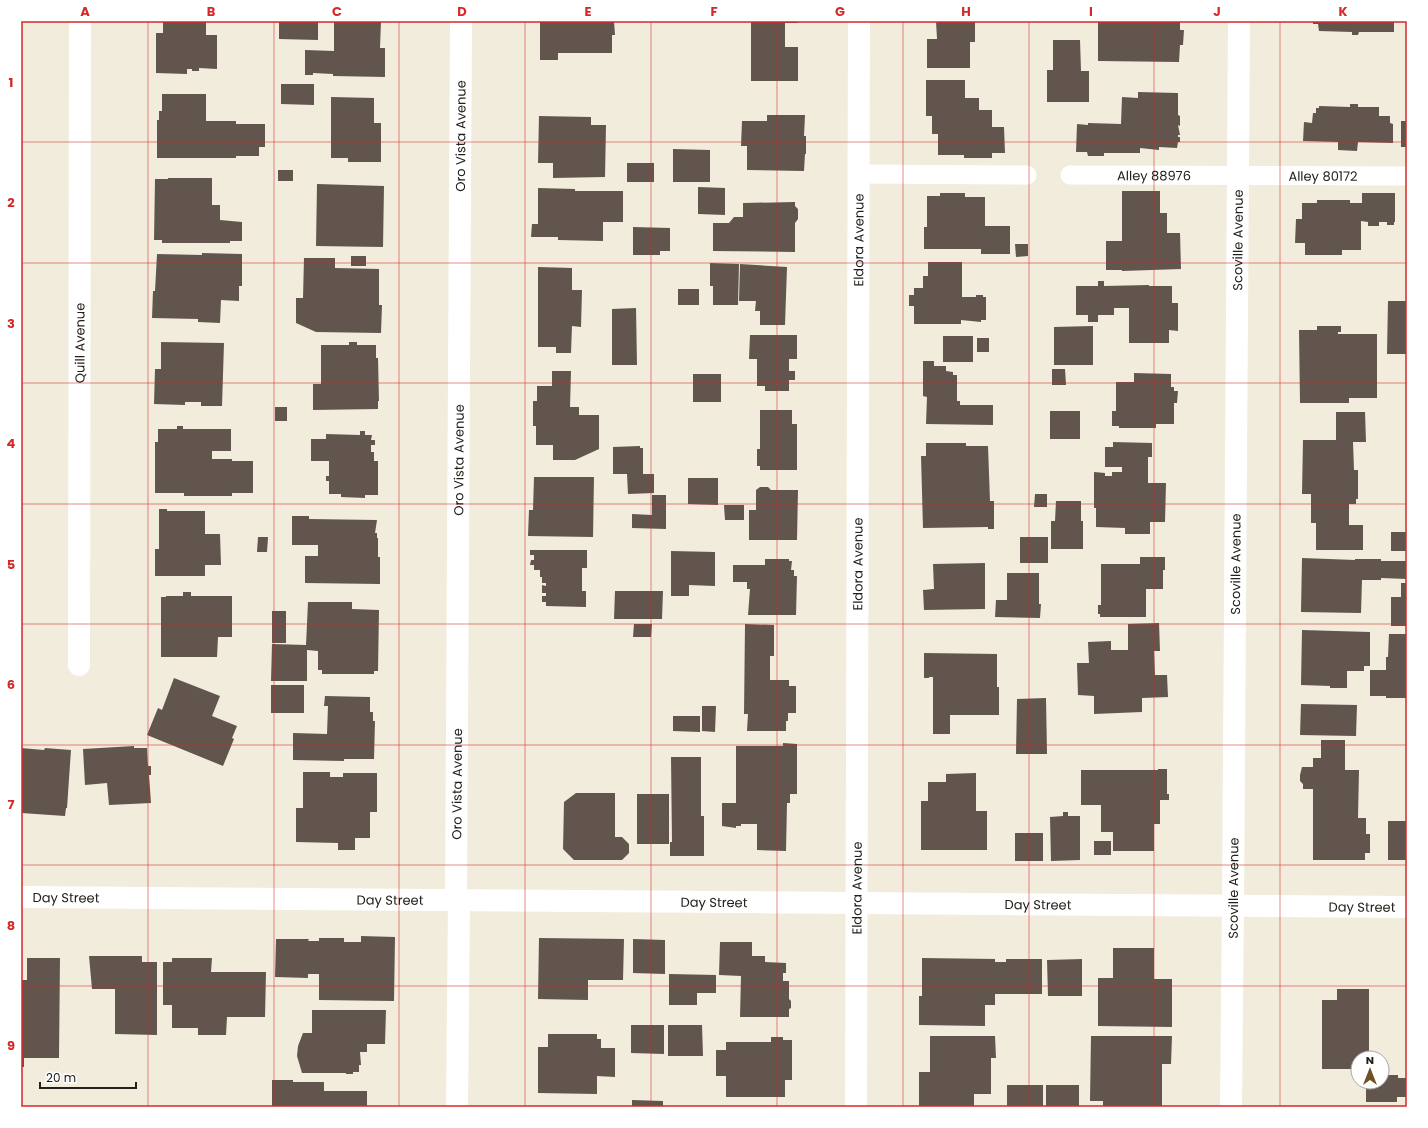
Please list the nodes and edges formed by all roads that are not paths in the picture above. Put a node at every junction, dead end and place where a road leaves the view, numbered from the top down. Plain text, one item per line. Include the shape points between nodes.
1 (80, 21) edge
2 (461, 21) edge
3 (859, 21) edge
4 (1239, 21) edge
5 (859, 174) junction
6 (1027, 175) dead end
7 (1070, 175) dead end
8 (1238, 176) junction
9 (1407, 176) edge
10 (79, 665) dead end
11 (21, 897) edge
12 (458, 900) junction
13 (856, 902) junction
14 (1233, 905) junction
15 (1407, 907) edge
16 (457, 1107) edge
17 (856, 1107) edge
18 (1231, 1107) edge

1 - 10 street, Quill Avenue
2 - 12 street, Oro Vista Avenue
3 - 5 street, Eldora Avenue
4 - 8 street, Scoville Avenue
5 - 6 lane
5 - 13 street, Eldora Avenue
7 - 8 lane, Alley 88976
8 - 9 lane, Alley 80172
8 - 14 street, Scoville Avenue
11 - 12 street, Day Street
12 - 13 street, Day Street
12 - 16 street, Oro Vista Avenue
13 - 14 street, Day Street
13 - 17 street, Eldora Avenue
14 - 15 street, Day Street
14 - 18 street, Scoville Avenue

